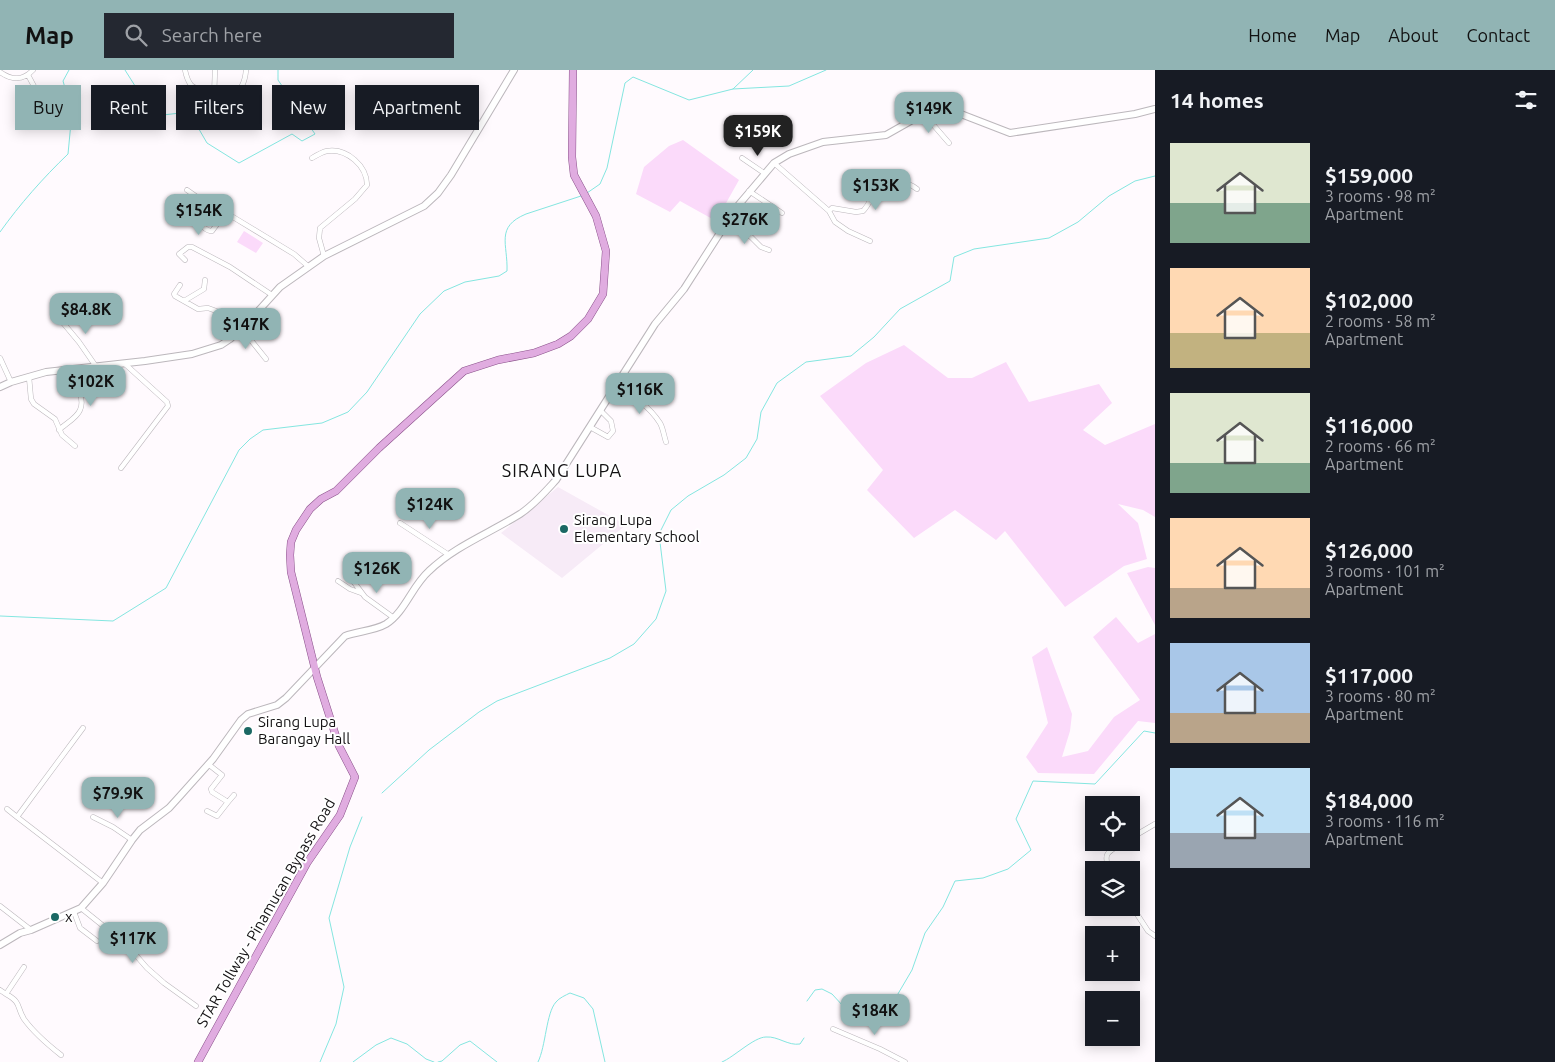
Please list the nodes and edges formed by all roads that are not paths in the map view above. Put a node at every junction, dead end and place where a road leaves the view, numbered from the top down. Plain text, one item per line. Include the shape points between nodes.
1 (33, 70) edge
2 (185, 70) edge
3 (215, 70) edge
4 (246, 70) edge
5 (514, 70) edge
6 (573, 70) edge
7 (0, 72) edge
8 (28, 75) junction
9 (33, 85) edge
10 (191, 85) edge
11 (214, 85) edge
12 (243, 85) edge
13 (1155, 109) edge
14 (923, 113) junction
15 (949, 143) dead end
16 (312, 158) dead end
17 (742, 158) dead end
18 (774, 163) junction
19 (764, 173) junction
20 (917, 189) dead end
21 (187, 190) dead end
22 (749, 191) junction
23 (206, 204) junction
24 (829, 211) junction
25 (782, 213) dead end
26 (223, 216) junction
27 (726, 224) junction
28 (870, 241) dead end
29 (769, 250) dead end
30 (324, 256) junction
31 (185, 260) dead end
32 (309, 267) junction
33 (205, 280) dead end
34 (180, 285) dead end
35 (272, 295) junction
36 (184, 301) junction
37 (59, 318) dead end
38 (242, 329) junction
39 (0, 358) edge
40 (266, 359) dead end
41 (124, 363) junction
42 (96, 366) junction
43 (71, 375) dead end
44 (29, 377) junction
45 (11, 382) junction
46 (0, 387) edge
47 (615, 388) junction
48 (600, 410) junction
49 (590, 427) junction
50 (59, 430) junction
51 (666, 442) dead end
52 (75, 446) dead end
53 (121, 468) dead end
54 (400, 523) dead end
55 (449, 555) junction
56 (338, 581) dead end
57 (353, 581) dead end
58 (361, 593) junction
59 (394, 618) junction
60 (314, 668) junction
61 (83, 728) dead end
62 (208, 764) junction
63 (234, 795) dead end
64 (228, 802) junction
65 (8, 809) dead end
66 (207, 811) dead end
67 (17, 817) junction
68 (93, 817) dead end
69 (1155, 824) edge
70 (1140, 833) edge
71 (132, 840) junction
72 (103, 883) junction
73 (0, 906) edge
74 (81, 908) junction
75 (74, 912) junction
76 (1138, 916) edge
77 (31, 930) junction
78 (1155, 936) edge
79 (97, 941) dead end
80 (1, 943) edge
81 (24, 966) dead end
82 (0, 990) edge
83 (6, 994) junction
84 (196, 1006) dead end
85 (833, 1029) dead end
86 (61, 1056) dead end
87 (198, 1062) edge
88 (905, 1062) edge

1 - 8 street
2 - 10 street
3 - 11 street
4 - 12 street
5 - 30 street via 451,175 424,206
6 - 60 main road via 574,175 596,216 606,251 603,294 588,319 558,344 464,372 302,519 292,542 291,572
7 - 8 street via 18,79
8 - 9 street
13 - 14 street via 1010,133 935,104
14 - 15 street
14 - 18 street via 886,135 823,142
16 - 30 street via 325,151 347,155 359,164 367,178 367,186 355,199 320,228
17 - 19 street
18 - 19 street
18 - 24 street
19 - 22 street
20 - 24 street via 910,183 897,182 880,189 863,211 832,208
21 - 23 street
22 - 25 street
22 - 27 street
23 - 26 street
23 - 26 street via 198,218 205,228 211,232
24 - 28 street via 835,222
26 - 32 street via 233,217 294,254
27 - 29 street
27 - 47 street via 684,288 655,324
30 - 32 street
31 - 35 street via 179,254 192,246
32 - 35 street
33 - 36 street via 204,289
34 - 36 street via 174,295
35 - 38 street
36 - 38 street via 198,308 216,311
37 - 42 street
38 - 40 street
38 - 41 street via 221,345 192,354
39 - 45 street
41 - 42 street
41 - 53 street via 168,406
42 - 44 street
43 - 50 street via 81,408
44 - 45 street
44 - 50 street via 31,399 55,419
45 - 46 street
47 - 48 street
47 - 51 street via 641,401 660,423
48 - 49 street
48 - 49 street via 611,421 613,431 604,436
49 - 55 street via 556,480 538,500
50 - 52 street
54 - 55 street
55 - 59 street via 423,576
56 - 58 street
57 - 58 street
58 - 59 street
59 - 60 street via 382,626 345,636
60 - 62 street via 277,705 257,710 241,720
60 - 87 main road, STAR Tollway - Pinamucan Bypass Road via 339,746 356,777 340,816 307,863
61 - 67 street
62 - 64 street via 222,775 211,790
62 - 71 street via 169,808
63 - 64 street
64 - 66 street via 217,816
65 - 67 street
67 - 72 street
68 - 71 street
69 - 70 street
71 - 72 street
72 - 74 street
73 - 77 street
74 - 75 street
74 - 84 street via 127,945 164,983
75 - 77 street
75 - 79 street via 78,925
76 - 78 street
77 - 80 street
81 - 83 street
82 - 83 street
83 - 86 street via 17,1001 25,1020 42,1040
85 - 88 street

